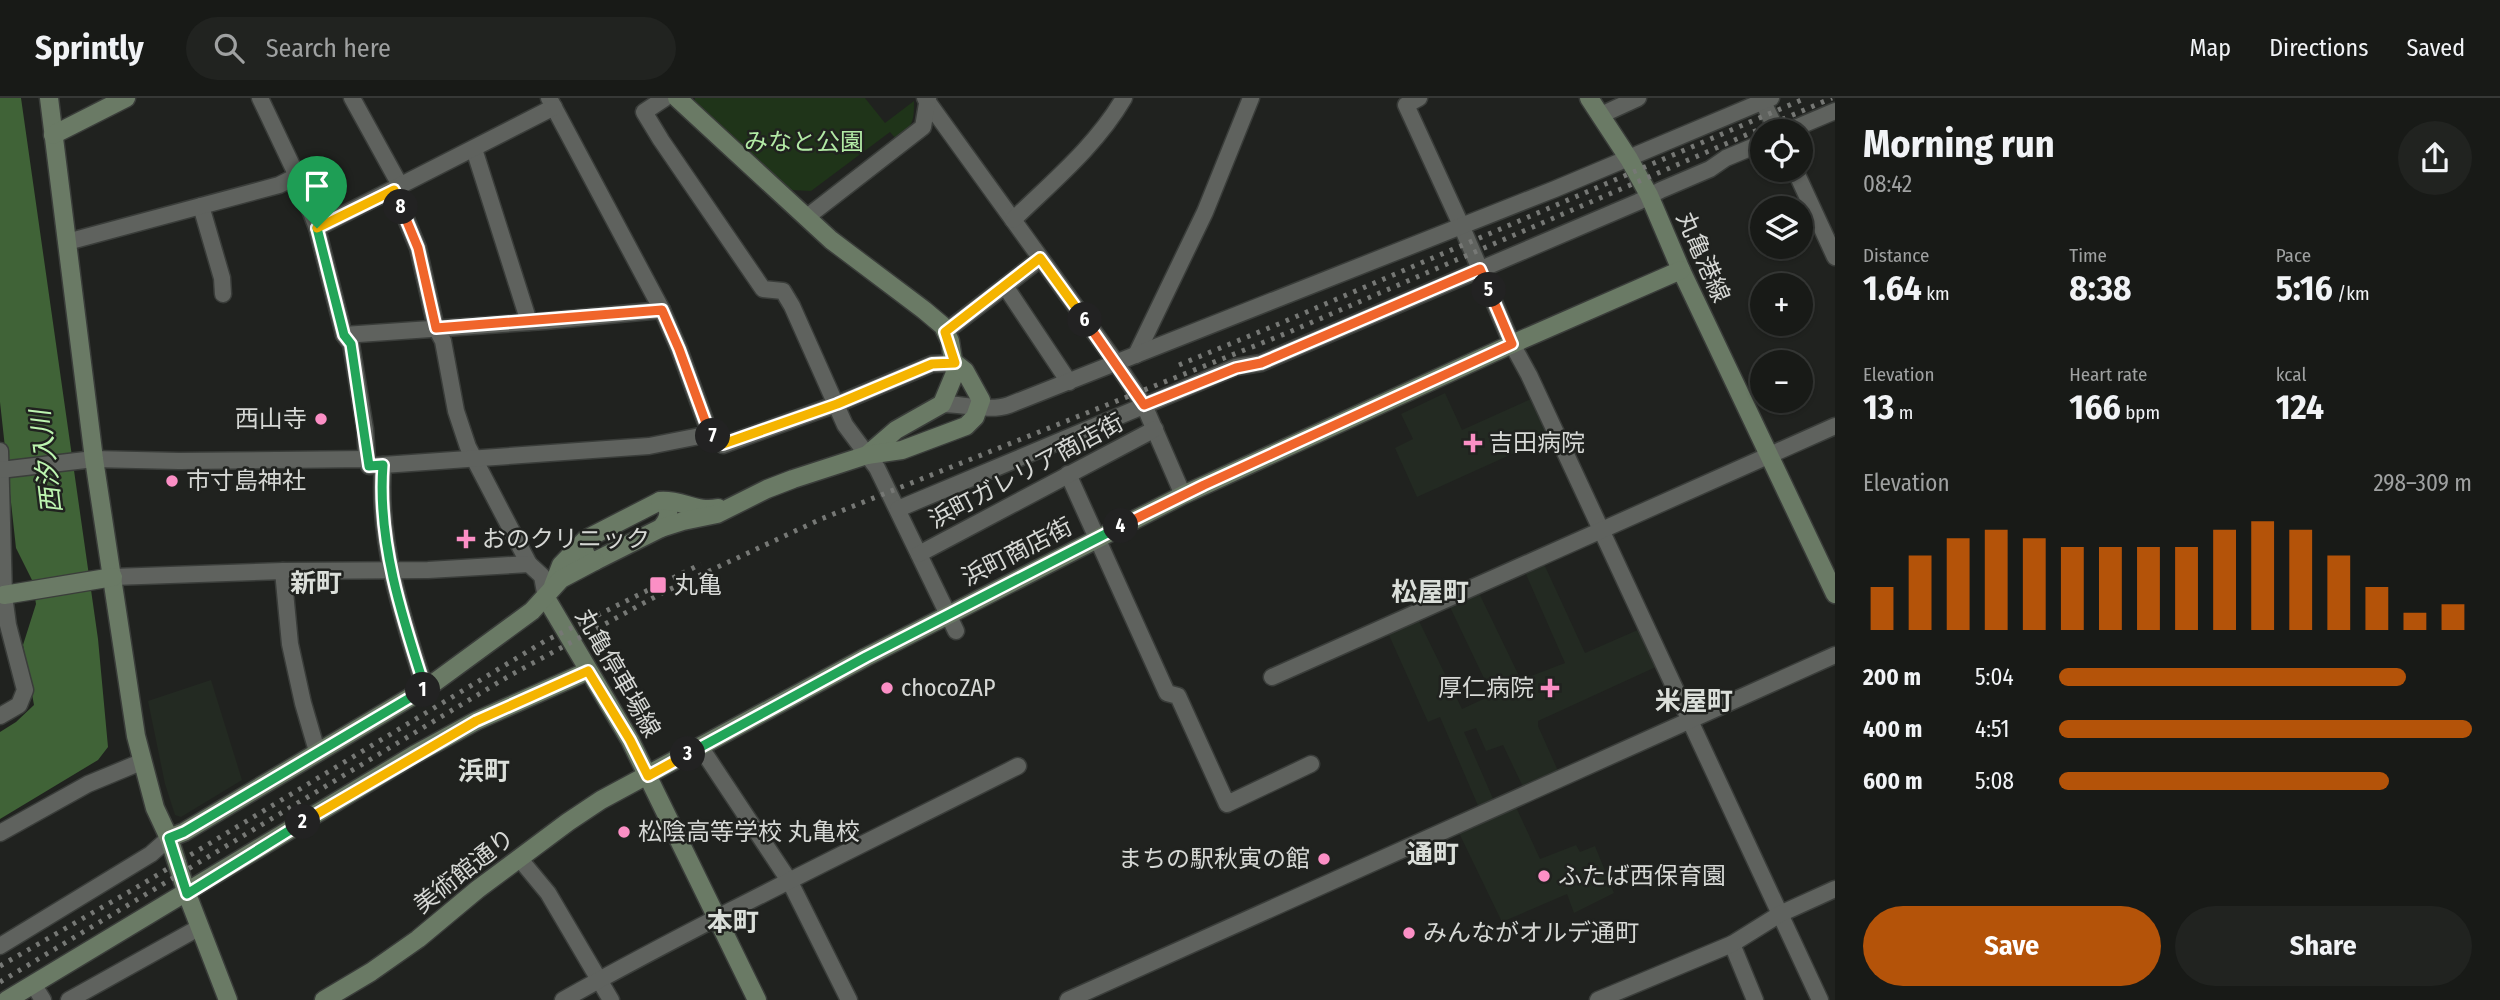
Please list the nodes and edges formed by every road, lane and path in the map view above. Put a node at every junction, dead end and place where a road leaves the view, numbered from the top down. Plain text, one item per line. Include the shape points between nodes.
1 (48, 98) edge
2 (126, 98) edge
3 (260, 98) edge
4 (352, 98) edge
5 (665, 98) edge
6 (677, 98) edge
7 (1124, 98) edge
8 (1251, 98) edge
9 (1589, 98) edge
10 (1638, 98) edge
11 (926, 99) edge
12 (1765, 99) edge
13 (1409, 100) edge
14 (551, 103) edge
15 (1835, 111) edge
16 (1601, 115) junction
17 (1772, 119) edge
18 (1813, 120) edge
19 (53, 135) junction
20 (1750, 148) edge
21 (474, 149) junction
22 (1629, 159) junction
23 (297, 176) junction
24 (1801, 182) edge
25 (398, 188) junction
26 (1649, 195) junction
27 (201, 206) junction
28 (807, 217) junction
29 (1013, 220) junction
30 (1461, 225) junction
31 (317, 228) junction
32 (67, 242) junction
33 (1835, 257) edge
34 (1040, 258) junction
35 (1480, 269) junction
36 (1681, 271) junction
37 (1005, 286) junction
38 (223, 294) dead end
39 (662, 310) junction
40 (529, 322) junction
41 (436, 328) junction
42 (945, 332) junction
43 (344, 335) junction
44 (1512, 344) junction
45 (1136, 355) junction
46 (955, 363) junction
47 (1116, 364) junction
48 (1069, 382) junction
49 (837, 404) junction
50 (942, 404) junction
51 (1144, 405) junction
52 (980, 406) junction
53 (1835, 426) edge
54 (1155, 429) junction
55 (710, 434) junction
56 (0, 451) edge
57 (867, 455) junction
58 (1769, 455) junction
59 (473, 458) junction
60 (87, 459) junction
61 (375, 462) junction
62 (0, 470) edge
63 (1069, 474) junction
64 (1183, 495) junction
65 (660, 501) junction
66 (731, 505) junction
67 (898, 509) junction
68 (661, 528) junction
69 (1601, 530) junction
70 (1097, 538) junction
71 (586, 539) junction
72 (919, 554) junction
73 (595, 561) junction
74 (530, 564) junction
75 (391, 569) junction
76 (282, 571) junction
77 (113, 577) junction
78 (1835, 594) edge
79 (4, 595) junction
80 (546, 598) junction
81 (952, 623) junction
82 (4, 626) edge
83 (1835, 655) edge
84 (588, 671) junction
85 (1272, 677) dead end
86 (425, 688) junction
87 (0, 716) edge
88 (1690, 720) junction
89 (701, 747) junction
90 (317, 751) junction
91 (141, 762) junction
92 (1311, 764) dead end
93 (1018, 766) dead end
94 (642, 779) junction
95 (0, 833) edge
96 (169, 838) junction
97 (519, 858) junction
98 (790, 882) junction
99 (1835, 889) edge
100 (187, 894) junction
101 (1780, 914) junction
102 (717, 919) junction
103 (200, 927) junction
104 (1732, 944) junction
105 (0, 946) edge
106 (600, 979) junction
107 (33, 984) junction
108 (6, 1000) edge
109 (43, 1000) edge
110 (69, 1000) edge
111 (228, 1000) edge
112 (324, 1000) edge
113 (563, 1000) edge
114 (611, 1000) edge
115 (757, 1000) edge
116 (849, 1000) edge
117 (1068, 1000) edge
118 (1598, 1000) edge
119 (1755, 1000) edge
120 (1820, 1000) edge

1 - 19 street
2 - 19 street
3 - 23 street
4 - 25 street
5 - 49 street via 644,112 763,289 783,291
6 - 28 street
7 - 29 street via 1059,179
8 - 45 street via 1205,212
9 - 16 street, 丸亀港線
10 - 16 street
11 - 28 street via 923,127
11 - 29 street
12 - 17 street
12 - 22 street
13 - 30 street
14 - 21 street
14 - 39 street
15 - 18 street
16 - 22 street, 丸亀港線
19 - 32 street
20 - 26 street
21 - 25 street
21 - 40 street
22 - 26 street, 丸亀港線
22 - 30 street
23 - 27 street
23 - 31 street
24 - 33 street
25 - 31 street
25 - 41 street via 418,248
26 - 35 street
26 - 36 street, 丸亀港線
27 - 32 street
27 - 38 street
28 - 42 street
29 - 34 street
30 - 35 street
30 - 45 street
31 - 43 street
32 - 60 street
34 - 37 street
34 - 47 street
35 - 44 street
35 - 51 street via 1261,363 1236,368
36 - 44 street, 浜町商店街
36 - 58 street, 丸亀港線
37 - 42 street
37 - 48 street
39 - 40 street
39 - 55 street
40 - 41 street
41 - 43 street
41 - 59 street
42 - 46 street
43 - 61 street via 351,344
44 - 64 street, 浜町商店街
44 - 69 street
45 - 47 street
46 - 49 street via 932,364
46 - 50 street
46 - 52 street via 965,372
47 - 48 street
47 - 51 street
48 - 52 street via 999,409
49 - 55 street via 723,444
49 - 57 street via 845,425
50 - 52 street
50 - 57 street via 896,430
51 - 54 street
51 - 67 street
52 - 57 street via 966,426 902,450
53 - 58 street
54 - 63 street, 浜町ガレリア商店街
54 - 64 street
55 - 59 street via 649,446
56 - 62 street
57 - 66 street
57 - 67 street
58 - 69 street
58 - 78 street, 丸亀港線
59 - 61 street
59 - 74 street
60 - 61 street
60 - 62 street
60 - 77 street
61 - 75 street
62 - 79 street
63 - 70 street
63 - 72 street, 浜町ガレリア商店街
64 - 70 street, 浜町商店街
65 - 66 street via 712,510
65 - 68 street via 669,512
65 - 71 street
66 - 68 street via 704,518
67 - 72 street
68 - 73 street
69 - 85 street
69 - 88 street
70 - 81 street, 浜町商店街
70 - 92 street via 1167,693 1178,696 1227,804
71 - 73 street via 584,553
71 - 80 street via 561,565
72 - 81 street
73 - 80 street via 561,579
74 - 75 street
74 - 80 street via 542,576
75 - 76 street
75 - 86 street
76 - 77 street
76 - 90 street via 290,644
77 - 79 street
77 - 91 street
79 - 82 street
80 - 84 street, 丸亀停車場線
80 - 86 street
81 - 89 street, 浜町商店街
82 - 87 street via 25,690 19,705
83 - 88 street
84 - 94 street, 丸亀停車場線 via 630,740
84 - 100 street via 476,721 414,755
86 - 90 street
88 - 101 street
88 - 117 street
89 - 94 street, 美術館通り
89 - 98 street
90 - 96 street
91 - 95 street via 88,784
91 - 96 street
93 - 98 street
94 - 97 street, 美術館通り via 601,800
94 - 102 street, 丸亀停車場線
96 - 100 street
96 - 105 street via 151,854
97 - 106 street via 548,893
97 - 112 street, 美術館通り via 418,939
98 - 102 street
98 - 116 street
99 - 101 street
100 - 103 street
100 - 107 street
101 - 104 street
101 - 120 street
102 - 106 street
102 - 115 street, 丸亀停車場線
103 - 110 street
103 - 111 street
104 - 118 street
104 - 119 street
106 - 113 street
106 - 114 street
107 - 108 street
107 - 109 street

